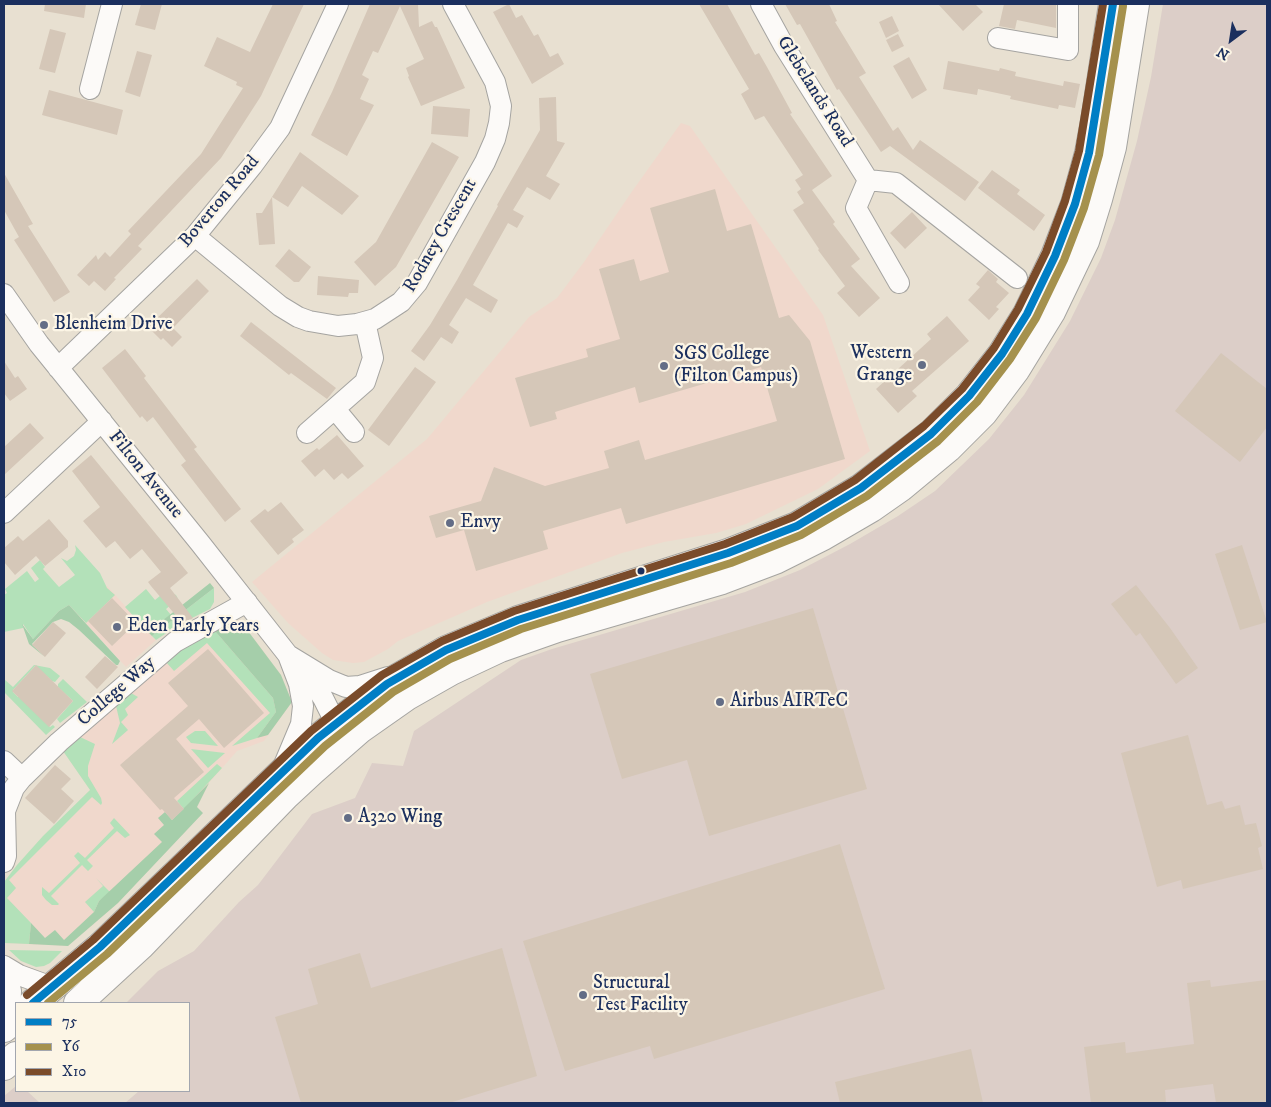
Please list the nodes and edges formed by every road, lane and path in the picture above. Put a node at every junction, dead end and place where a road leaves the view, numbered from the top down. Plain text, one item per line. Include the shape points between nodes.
1 (112, 4) edge
2 (338, 4) edge
3 (453, 4) edge
4 (762, 4) edge
5 (1068, 4) edge
6 (1114, 4) edge
7 (1135, 4) edge
8 (998, 38) dead end
9 (90, 89) dead end
10 (868, 180) junction
11 (195, 236) junction
12 (1017, 278) dead end
13 (900, 283) dead end
14 (4, 294) edge
15 (365, 322) junction
16 (58, 368) junction
17 (335, 408) junction
18 (102, 421) junction
19 (354, 432) dead end
20 (307, 433) dead end
21 (4, 513) edge
22 (247, 602) junction
23 (293, 658) junction
24 (406, 672) junction
25 (341, 732) junction
26 (4, 761) edge
27 (279, 775) junction
28 (22, 778) junction
29 (4, 862) edge
30 (4, 966) edge
31 (42, 995) edge
32 (79, 1002) edge
33 (10, 1023) edge
34 (15, 1057) edge
35 (4, 1066) edge

1 - 9 street
2 - 11 street, Boverton Road via 280,128
3 - 15 street, Rodney Crescent via 498,91 501,106 497,131 484,162 412,290 393,308
4 - 10 street, Glebelands Road via 784,46
5 - 8 street via 1068,50
6 - 24 main road via 1096,121 1065,233 1016,333 969,396 937,428 878,476 796,526 728,553 518,620 466,641
7 - 25 main road via 1112,147 1085,241 1050,312 1016,369 983,413 948,448 871,508 801,548 722,580 500,648 451,671
10 - 12 street via 896,183
10 - 13 street via 856,208
11 - 15 street, Rodney Crescent via 298,317 338,326
11 - 16 street, Boverton Road
14 - 16 street, Filton Avenue
15 - 17 street via 372,358 366,382
16 - 18 street, Filton Avenue
17 - 19 street
17 - 20 street
18 - 21 street
18 - 22 street, Filton Avenue
22 - 23 street, Filton Avenue
22 - 28 street, College Way via 175,642
23 - 24 street, Filton Avenue via 346,687
23 - 25 street, Filton Avenue via 323,698
23 - 27 street, Filton Avenue via 304,706 301,724
24 - 25 main road via 386,684
25 - 27 main road
25 - 32 main road via 285,796 140,946
26 - 28 street
27 - 31 main road via 100,947
28 - 29 street, College Way via 14,788 5,811
30 - 31 street
30 - 33 street via 11,991
34 - 35 main road

